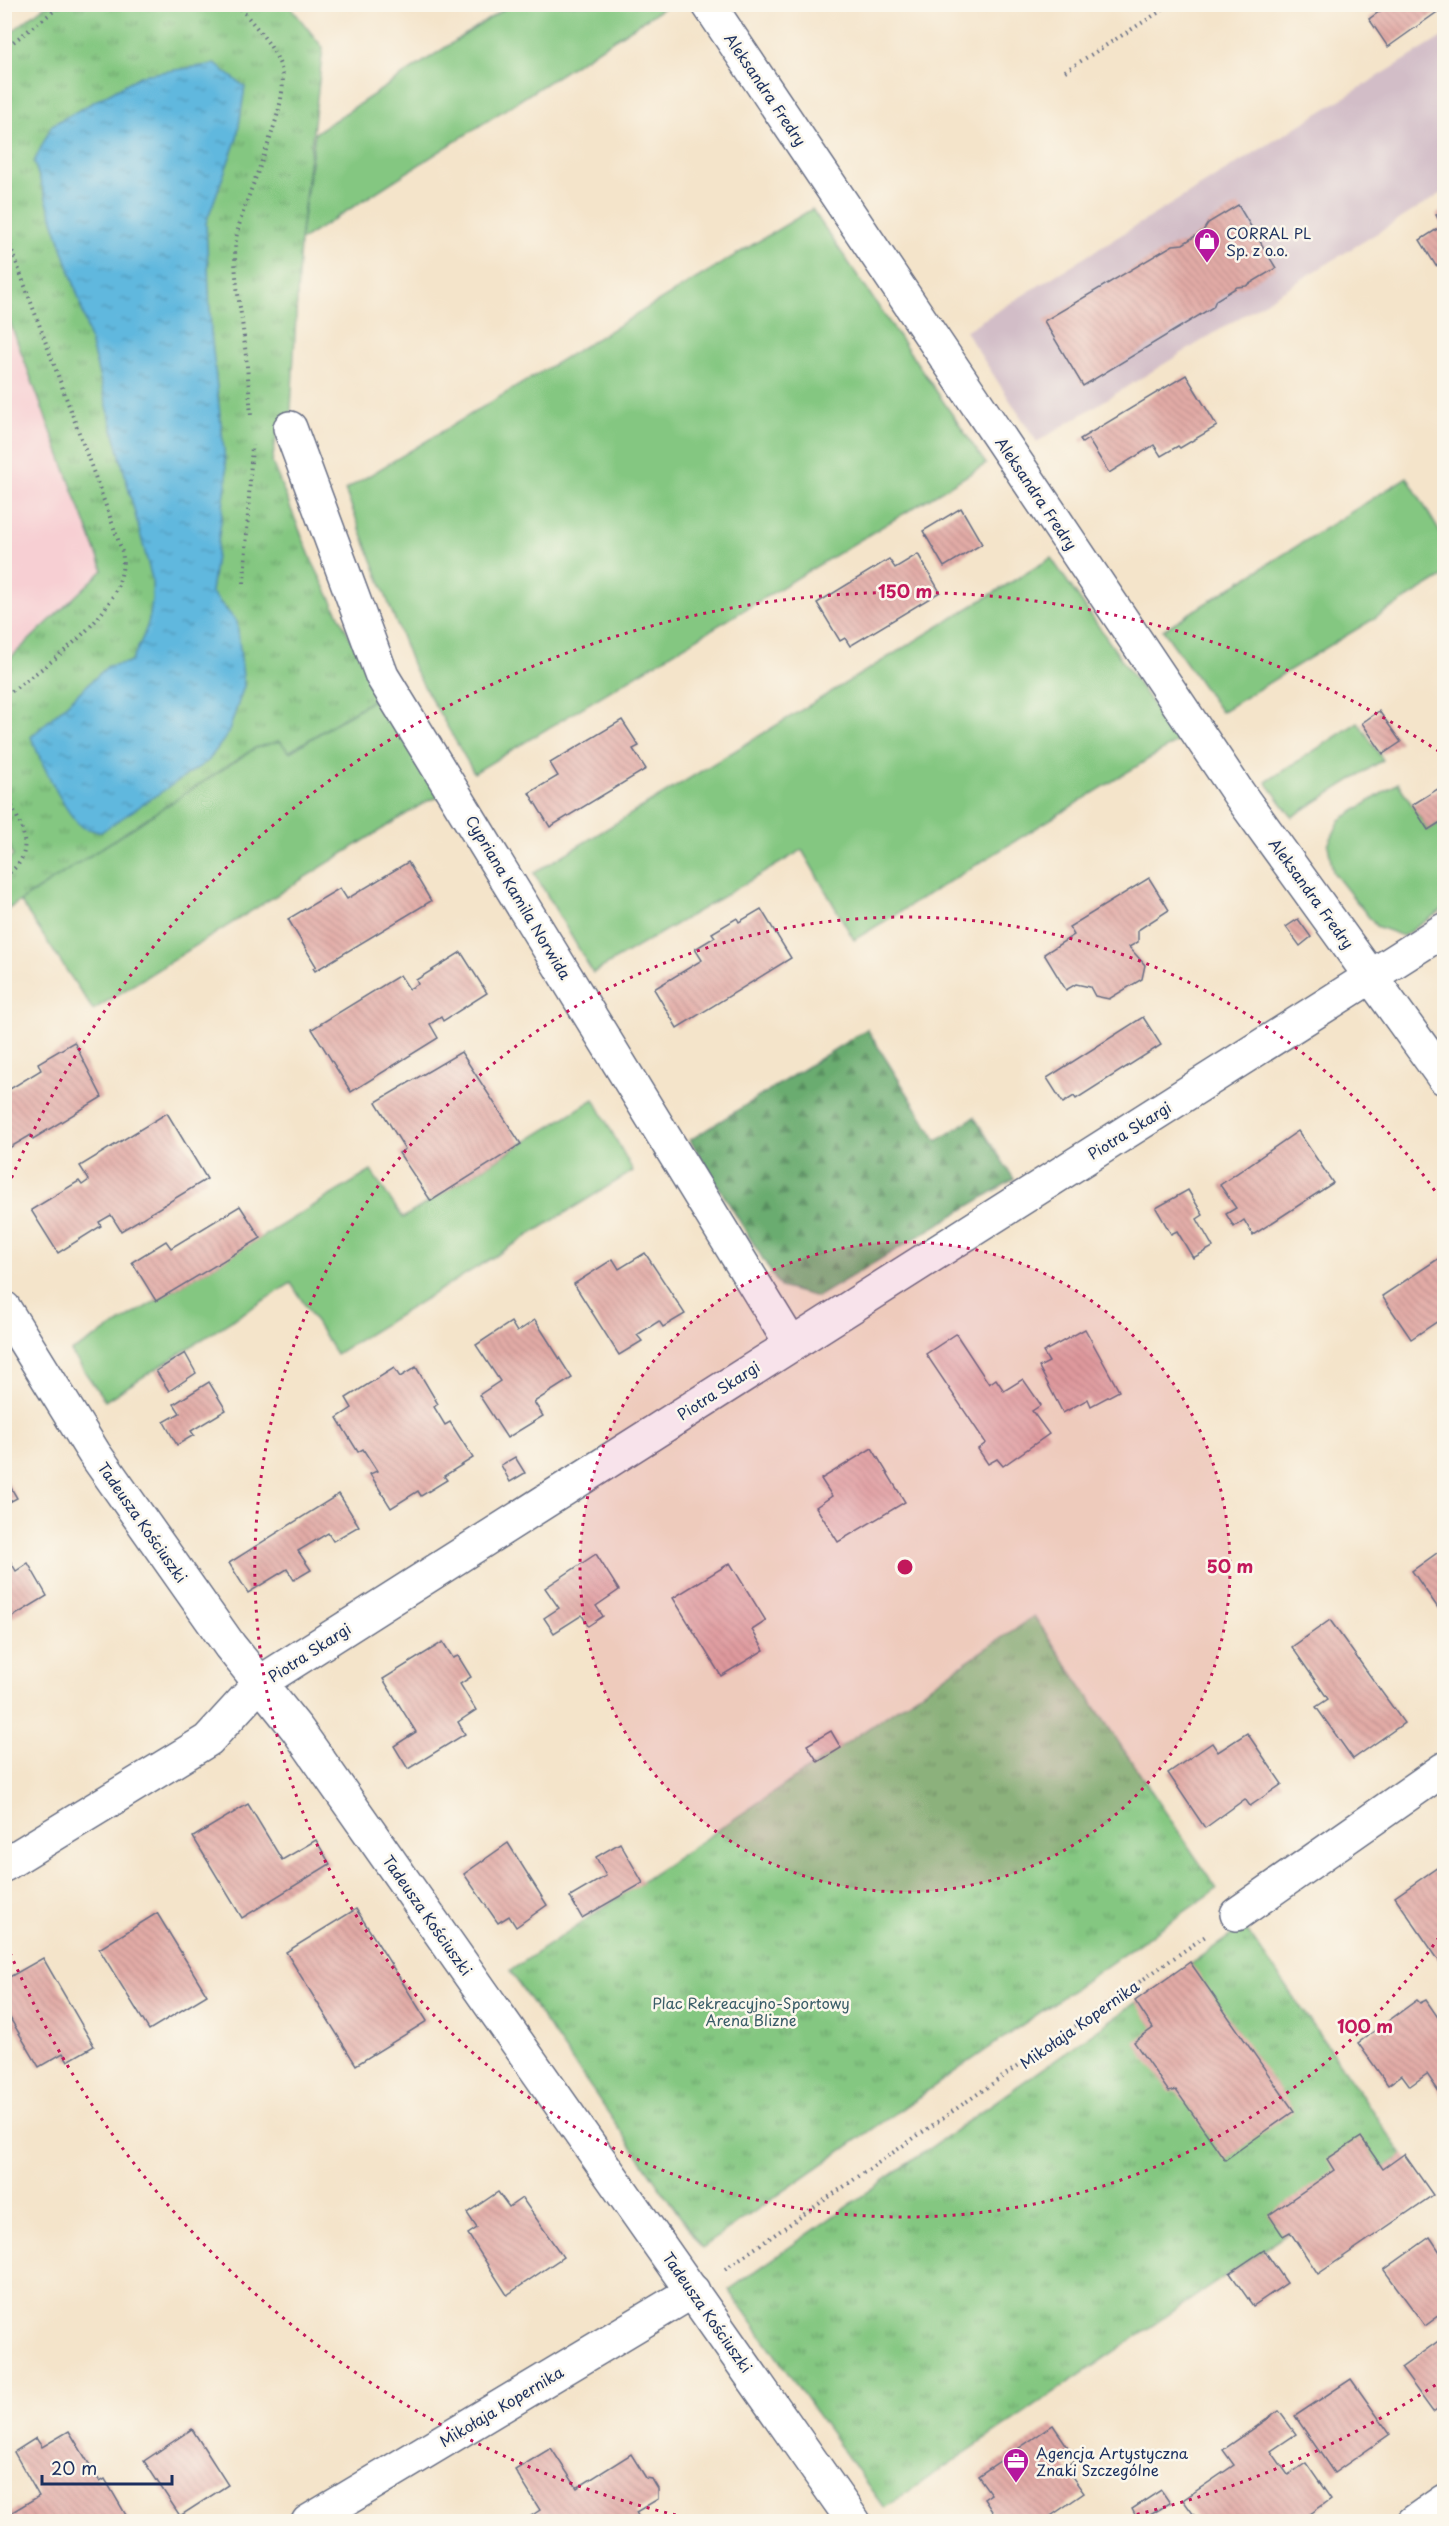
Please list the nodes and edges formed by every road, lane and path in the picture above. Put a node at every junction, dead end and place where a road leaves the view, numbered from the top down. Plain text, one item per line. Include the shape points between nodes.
1 (63, 4) edge
2 (237, 4) edge
3 (1172, 4) edge
4 (709, 5) edge
5 (4, 49) edge
6 (1065, 71) dead end
7 (4, 229) edge
8 (251, 420) dead end
9 (290, 428) dead end
10 (252, 441) dead end
11 (244, 583) dead end
12 (4, 697) edge
13 (4, 790) edge
14 (4, 876) edge
15 (1444, 930) edge
16 (1372, 975) junction
17 (1444, 1078) edge
18 (4, 1308) edge
19 (791, 1344) junction
20 (261, 1682) junction
21 (1444, 1769) edge
22 (4, 1865) edge
23 (1237, 1914) joint
24 (722, 2271) dead end
25 (693, 2290) junction
26 (1444, 2500) edge
27 (308, 2522) edge
28 (854, 2522) edge
29 (1414, 2522) edge

1 - 5 path
2 - 8 path via 282,69 272,131 236,238 236,275
3 - 6 path
4 - 16 street, Aleksandra Fredry via 1239,794
7 - 12 path via 123,559 117,587 105,609 80,637
9 - 19 street, Cypriana Kamila Norwida via 382,676
10 - 11 path
13 - 14 path via 26,837 25,855
15 - 16 street, Piotra Skargi
16 - 17 street, Aleksandra Fredry
16 - 19 street, Piotra Skargi
18 - 20 street, Tadeusza Kościuszki via 94,1453 230,1646
19 - 20 street, Piotra Skargi
20 - 22 street, Piotra Skargi via 208,1740
20 - 25 street, Tadeusza Kościuszki
21 - 23 street
23 - 24 path, Mikołaja Kopernika
25 - 27 street, Mikołaja Kopernika
25 - 28 street, Tadeusza Kościuszki
26 - 29 street

